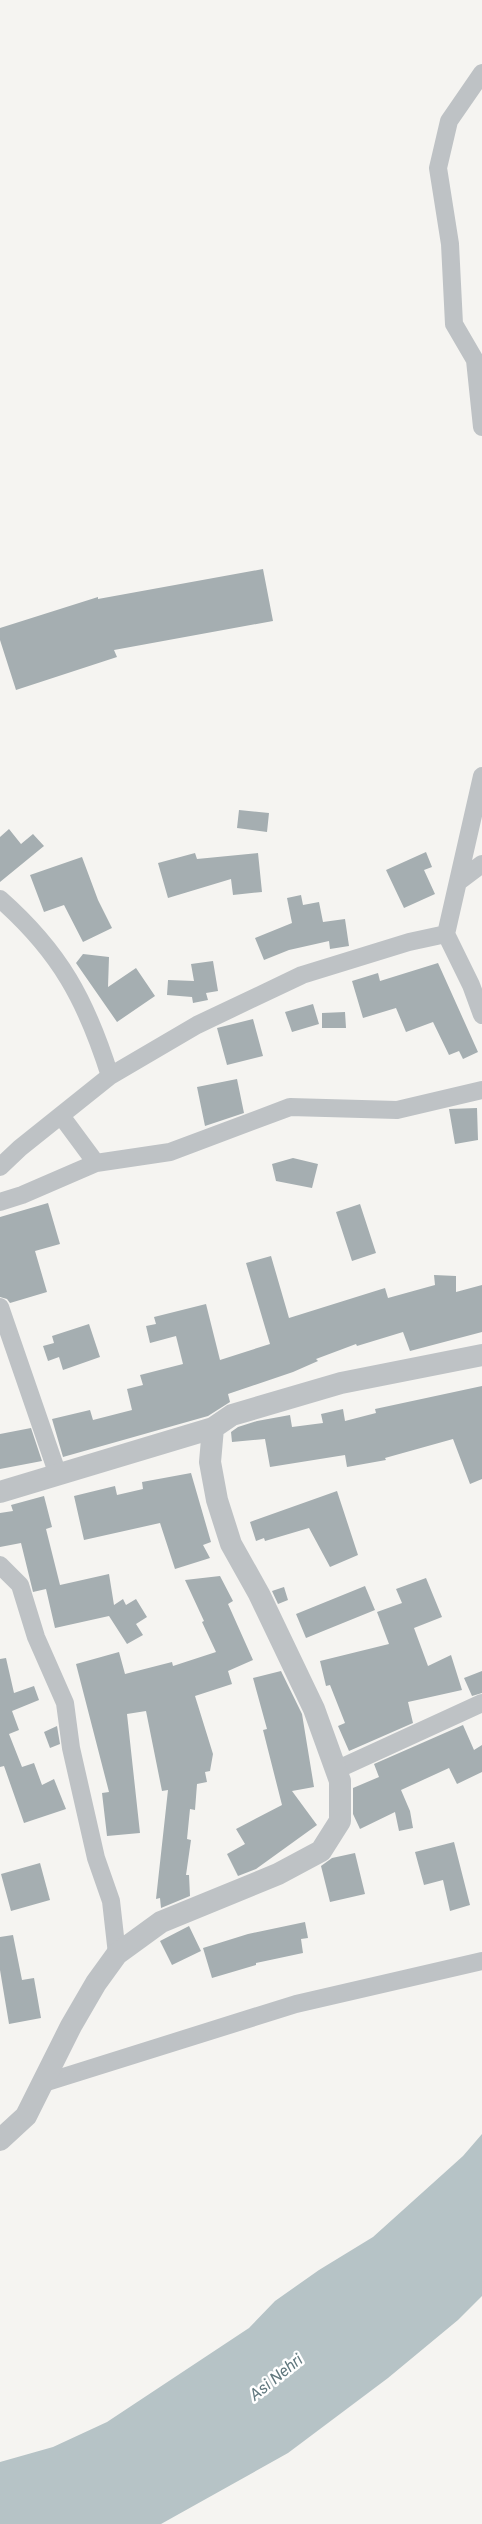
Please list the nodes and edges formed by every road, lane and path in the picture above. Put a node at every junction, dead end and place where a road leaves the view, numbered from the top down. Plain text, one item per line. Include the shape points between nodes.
1 (482, 73) edge
2 (482, 427) edge
3 (482, 776) edge
4 (482, 864) edge
5 (458, 882) junction
6 (0, 899) edge
7 (446, 934) junction
8 (482, 1016) edge
9 (110, 1076) junction
10 (482, 1090) edge
11 (62, 1117) junction
12 (96, 1163) junction
13 (0, 1168) edge
14 (0, 1202) edge
15 (0, 1307) edge
16 (482, 1355) edge
17 (213, 1428) junction
18 (58, 1475) junction
19 (0, 1492) edge
20 (0, 1565) edge
21 (482, 1703) edge
22 (336, 1770) junction
23 (117, 1954) junction
24 (482, 1961) edge
25 (44, 2083) junction
26 (0, 2140) edge

1 - 2 street via 449,121 438,168 450,244 454,324 475,360
3 - 5 street
4 - 5 street
5 - 7 street
6 - 9 street via 28,924 57,959 96,1030
7 - 8 street
7 - 9 street via 302,975 197,1025
9 - 11 street
10 - 12 street via 397,1110 290,1107 170,1152
11 - 12 street
11 - 13 street via 20,1148
12 - 14 street
15 - 18 street
16 - 17 street via 341,1383 232,1415
17 - 18 street
17 - 22 street via 210,1462 217,1500 231,1544 301,1678
18 - 19 street
20 - 23 street via 20,1585 36,1637 65,1703 71,1748 96,1858 111,1901
21 - 22 street
22 - 23 street via 340,1781 340,1821 321,1851 278,1874 162,1922
23 - 25 street via 71,2026
24 - 25 street via 296,2004
25 - 26 street via 26,2116

